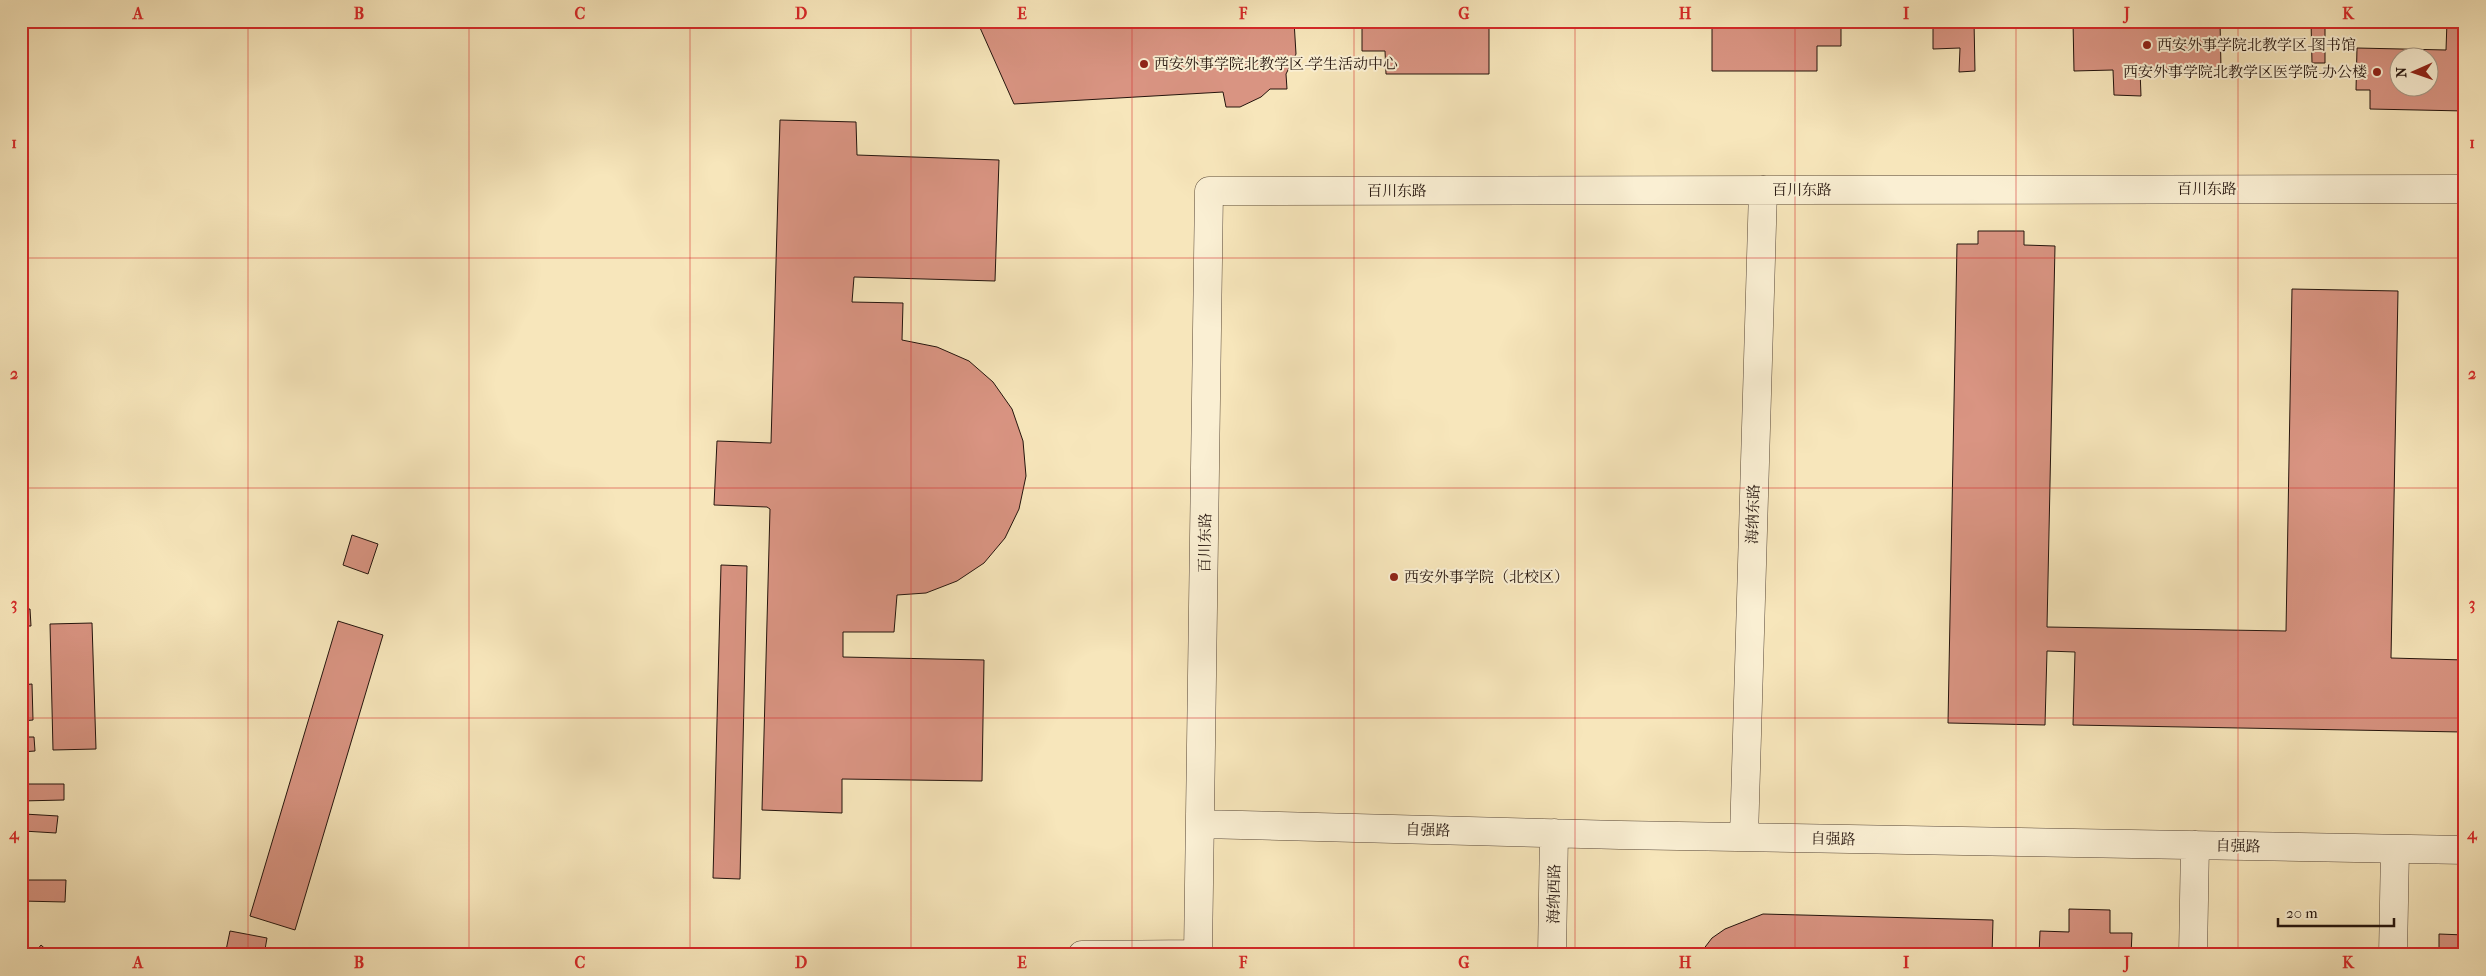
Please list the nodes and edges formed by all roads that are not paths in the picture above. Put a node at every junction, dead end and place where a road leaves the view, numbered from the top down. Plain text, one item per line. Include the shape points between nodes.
1 (2465, 189) edge
2 (1763, 190) junction
3 (1201, 824) junction
4 (1554, 833) junction
5 (1744, 837) junction
6 (2195, 845) junction
7 (2395, 849) junction
8 (2465, 850) edge
9 (1082, 955) edge
10 (1552, 955) edge
11 (2193, 955) edge
12 (2393, 955) edge

1 - 2 street, 百川东路
2 - 3 street, 百川东路 via 1209,191
2 - 5 street, 海纳东路
3 - 4 street, 自强路
3 - 9 street, 百川东路 via 1198,954
4 - 5 street, 自强路
4 - 10 street, 海纳西路
5 - 6 street, 自强路
6 - 7 street, 自强路
6 - 11 street
7 - 8 street, 自强路
7 - 12 street

